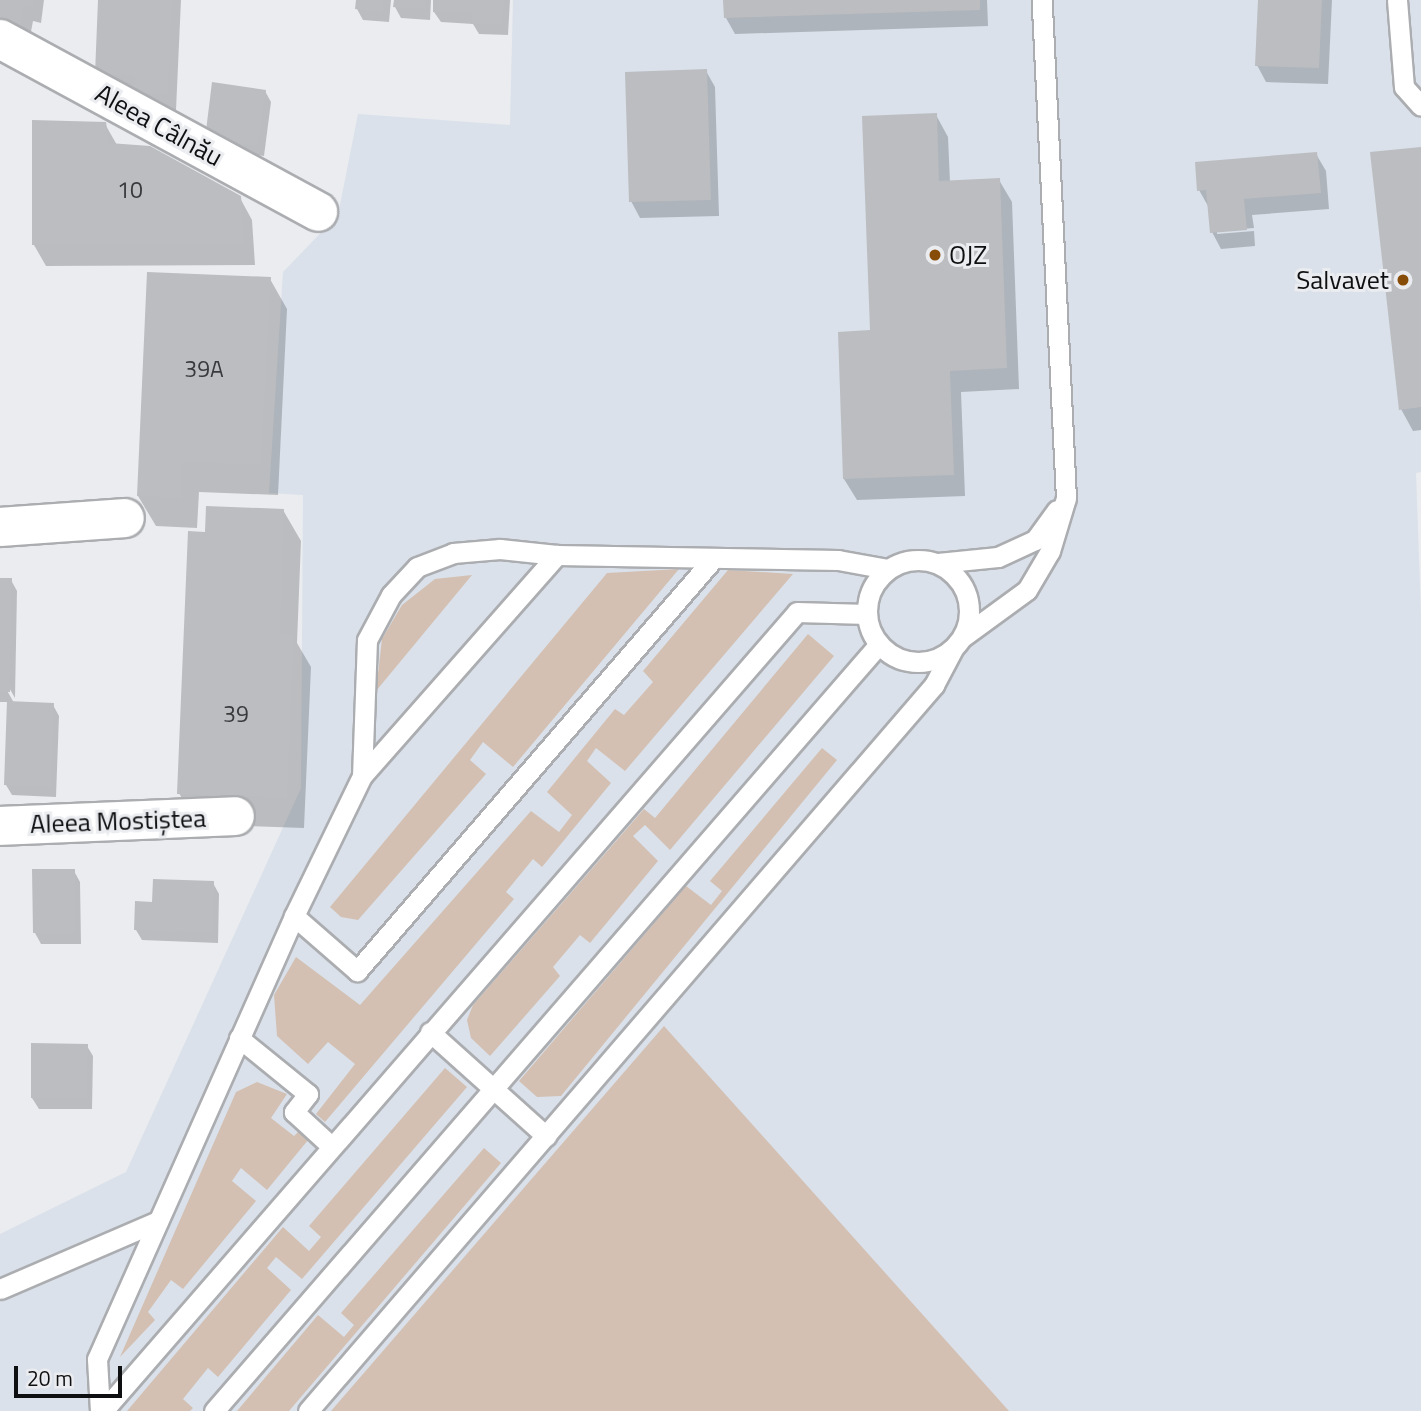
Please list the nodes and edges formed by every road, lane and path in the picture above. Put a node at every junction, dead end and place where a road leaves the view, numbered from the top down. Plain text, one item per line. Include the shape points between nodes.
1 (1042, 0) edge
2 (1397, 0) edge
3 (0, 39) edge
4 (1421, 106) edge
5 (317, 212) dead end
6 (1066, 498) junction
7 (125, 518) dead end
8 (0, 527) edge
9 (556, 555) junction
10 (713, 559) junction
11 (938, 563) junction
12 (888, 569) junction
13 (867, 614) junction
14 (959, 643) junction
15 (879, 644) junction
16 (362, 776) junction
17 (235, 816) dead end
18 (0, 826) edge
19 (293, 915) junction
20 (430, 1032) junction
21 (240, 1038) junction
22 (493, 1089) junction
23 (546, 1136) junction
24 (331, 1146) junction
25 (158, 1221) junction
26 (0, 1289) edge
27 (101, 1411) edge
28 (214, 1411) edge
29 (308, 1411) edge

1 - 6 lane
2 - 4 lane via 1404,87
3 - 5 street, Aleea Câlnău
6 - 11 lane via 1035,540 998,557
6 - 14 lane via 1051,551 1027,590
7 - 8 street
9 - 10 lane
9 - 16 lane
9 - 16 lane via 500,549 453,553 418,567 391,595 368,640
10 - 12 lane via 838,560
10 - 19 lane via 357,971
11 - 12 lane via 903,561
11 - 14 lane via 964,585 969,601 970,619
12 - 13 lane via 876,581
13 - 15 lane
13 - 20 lane via 797,612
14 - 15 lane via 923,663 907,662
14 - 23 lane via 934,685
15 - 22 lane
16 - 19 lane
17 - 18 street, Aleea Mostiștea
19 - 21 lane
20 - 22 lane
20 - 24 lane
21 - 24 lane via 308,1094 294,1112
21 - 25 lane
22 - 23 lane
22 - 28 lane
23 - 29 lane
24 - 27 lane
25 - 26 lane
25 - 27 lane via 97,1359

